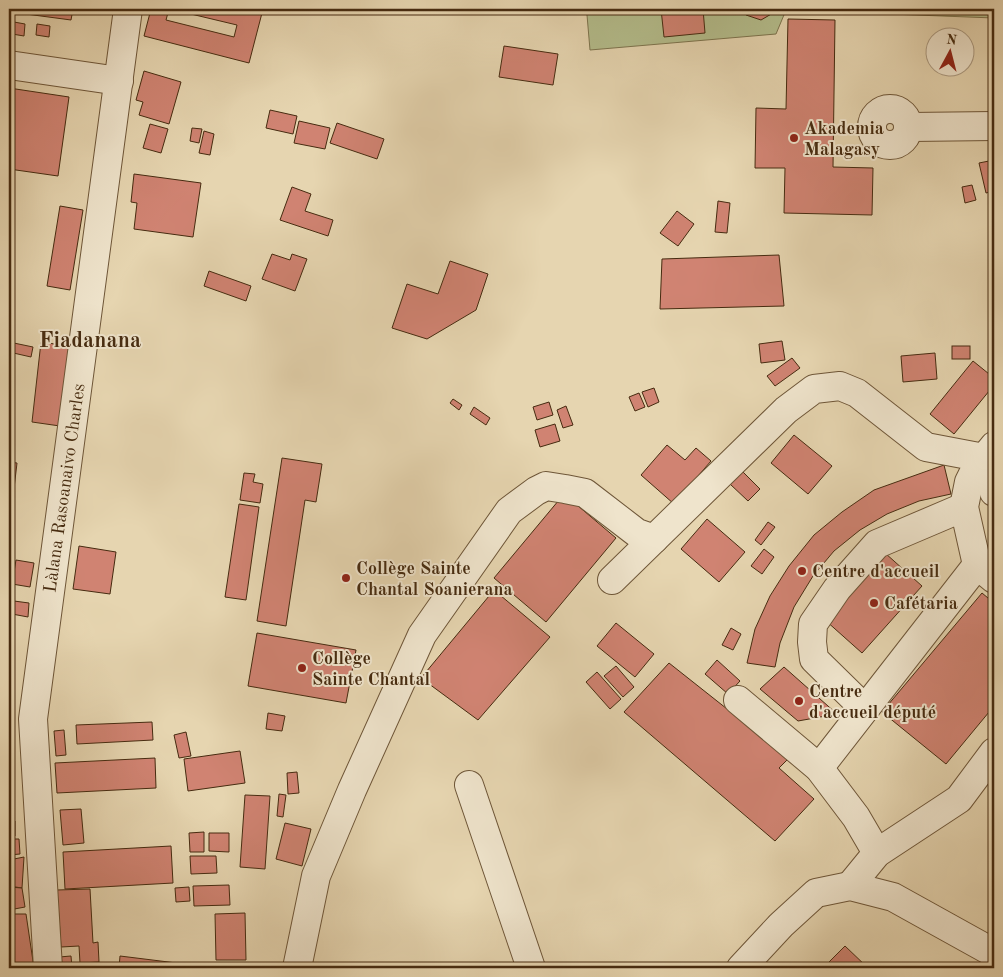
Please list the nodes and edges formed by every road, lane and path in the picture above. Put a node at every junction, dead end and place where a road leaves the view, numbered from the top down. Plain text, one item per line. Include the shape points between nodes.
1 (128, 9) edge
2 (9, 65) edge
3 (119, 81) junction
4 (994, 126) edge
5 (910, 127) dead end
6 (989, 452) edge
7 (994, 492) edge
8 (964, 507) junction
9 (654, 539) junction
10 (986, 572) edge
11 (612, 580) dead end
12 (738, 700) dead end
13 (864, 708) junction
14 (994, 752) edge
15 (819, 768) junction
16 (470, 786) dead end
17 (877, 853) junction
18 (850, 886) junction
19 (994, 954) edge
20 (48, 968) edge
21 (296, 968) edge
22 (531, 968) edge
23 (741, 968) edge

1 - 3 street, Làlana Rasoanaivo Charles
2 - 3 street
3 - 20 street, Làlana Rasoanaivo Charles via 33,719
4 - 5 street
6 - 7 street
6 - 8 street via 969,482
6 - 9 street via 926,447 857,394 840,386 814,389 786,410
8 - 10 street
8 - 13 street via 878,544 837,589 814,624 814,659
9 - 11 street
9 - 21 street via 637,533 578,491 546,486 509,511 422,635 316,876
10 - 13 street
12 - 15 street
13 - 15 street
14 - 17 street via 959,799
15 - 17 street via 856,817
16 - 22 street
17 - 18 street
18 - 19 street via 893,898
18 - 23 street via 816,893

